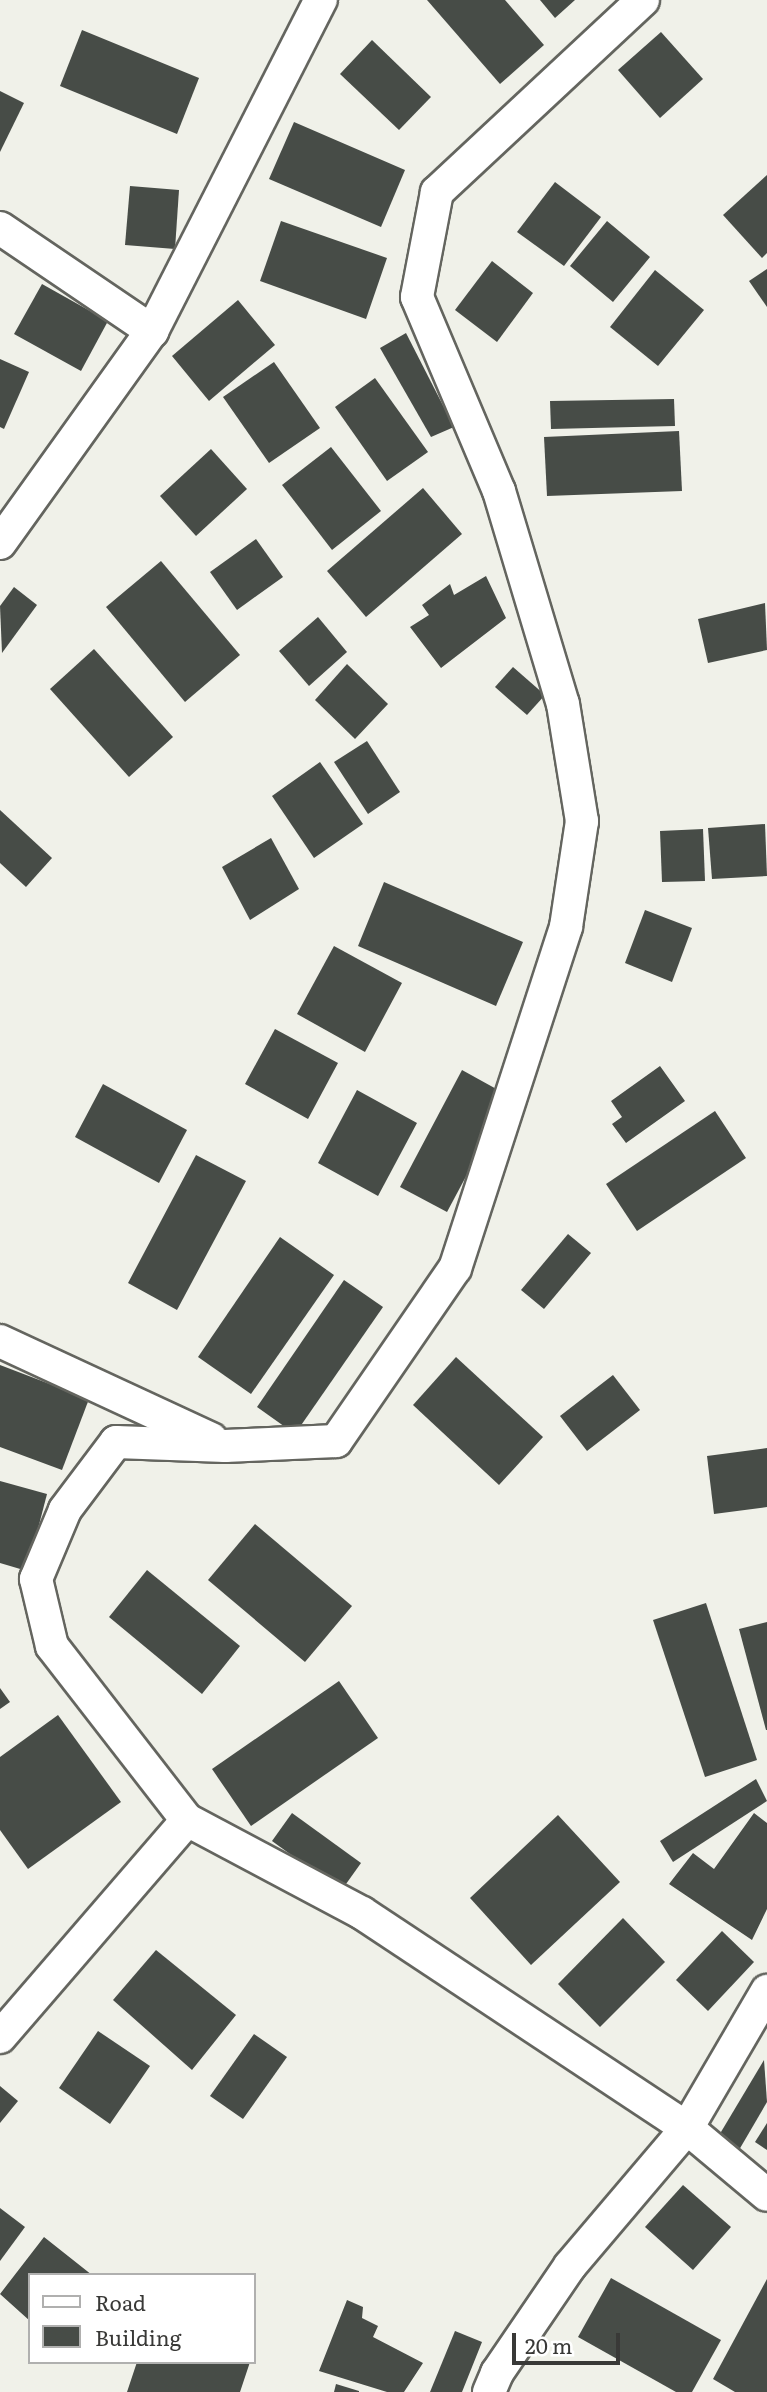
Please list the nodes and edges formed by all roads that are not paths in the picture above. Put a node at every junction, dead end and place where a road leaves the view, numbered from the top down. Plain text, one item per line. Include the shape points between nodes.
1 (321, 0) edge
2 (643, 0) edge
3 (0, 228) edge
4 (152, 331) junction
5 (0, 543) edge
6 (0, 1341) edge
7 (225, 1446) junction
8 (187, 1820) junction
9 (767, 1991) edge
10 (0, 2037) edge
11 (687, 2128) junction
12 (767, 2195) edge
13 (489, 2392) edge

1 - 4 street
2 - 7 street via 437,192 417,297 499,491 563,704 582,821 565,927 455,1268 336,1441
3 - 4 street
4 - 5 street
6 - 7 street
7 - 8 street via 116,1442 65,1510 36,1579 52,1646
8 - 10 street
8 - 11 street via 362,1913
9 - 11 street
11 - 12 street
11 - 13 street via 570,2266 497,2373

